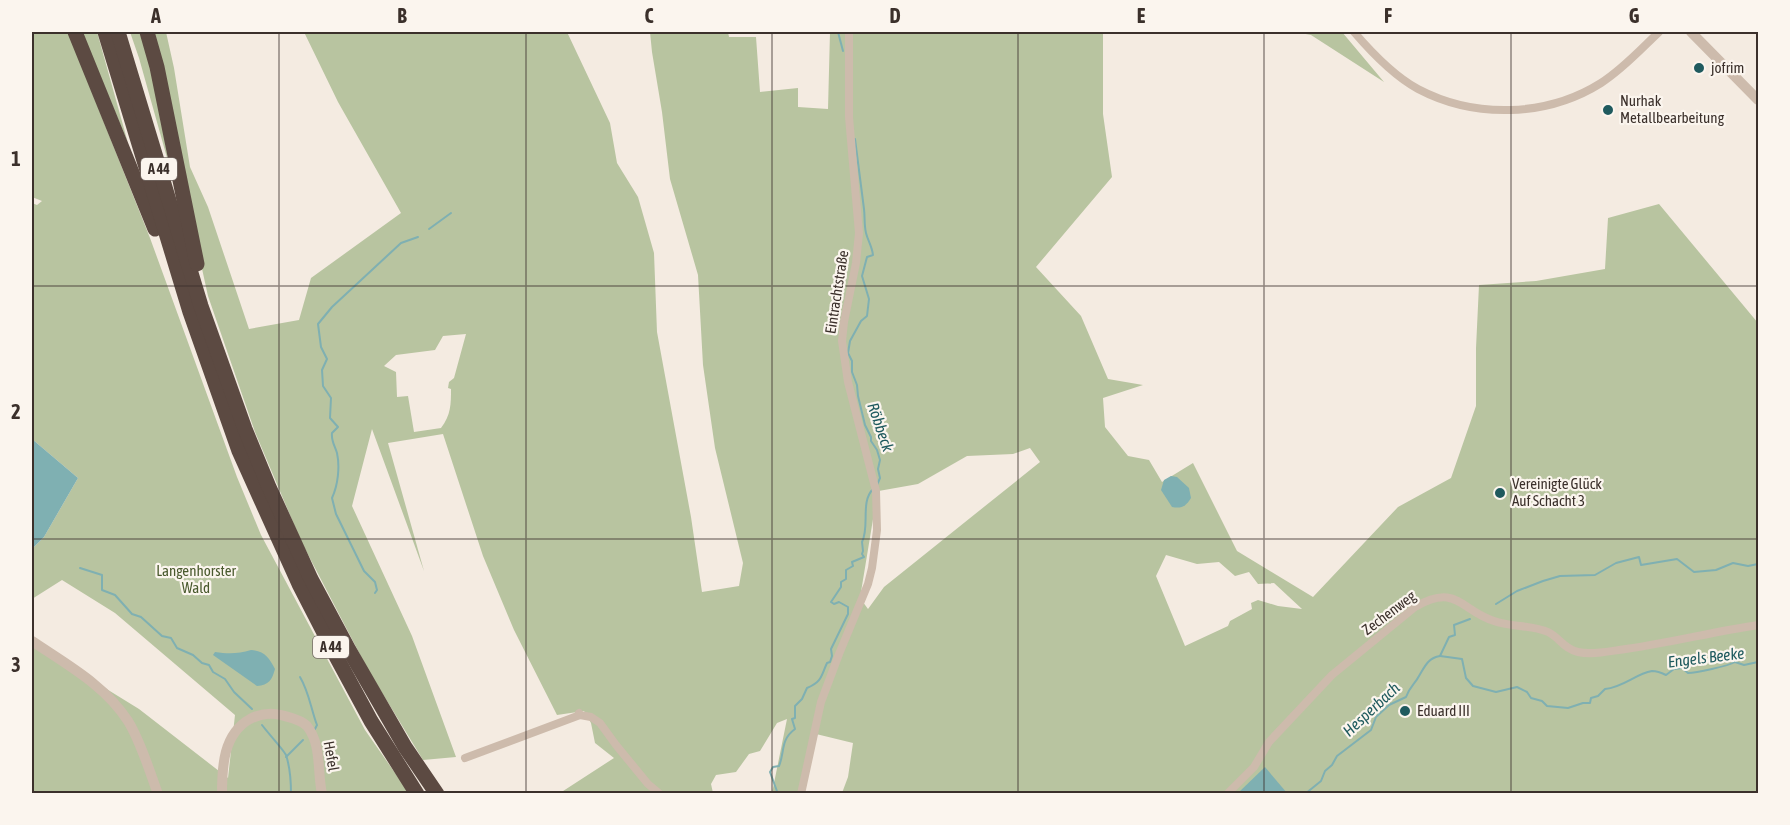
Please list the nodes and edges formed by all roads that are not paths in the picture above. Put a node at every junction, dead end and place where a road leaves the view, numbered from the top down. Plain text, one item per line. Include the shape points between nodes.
1 (75, 32) edge
2 (105, 32) edge
3 (118, 32) edge
4 (147, 32) edge
5 (849, 32) edge
6 (1354, 32) edge
7 (1659, 32) edge
8 (1691, 32) edge
9 (1758, 100) edge
10 (195, 309) junction
11 (1758, 625) edge
12 (32, 641) edge
13 (465, 759) dead end
14 (159, 794) edge
15 (222, 794) edge
16 (322, 794) edge
17 (417, 794) edge
18 (438, 794) edge
19 (660, 794) edge
20 (801, 794) edge
21 (1227, 794) edge

1 - 10 highway via 172,279
2 - 10 highway, A 44
3 - 10 highway, A 44
4 - 10 highway via 197,267
5 - 20 street, Eintrachtstraße via 849,117 859,233 842,341 848,382 876,491 877,530 864,598 821,702
6 - 7 street via 1376,56 1416,88 1453,104 1498,110 1542,106 1590,89 1613,75
8 - 9 street
10 - 17 highway, A 44 via 239,451 299,584 371,721
10 - 18 highway, A 44 via 311,579 385,714
11 - 21 street, Zechenweg via 1637,648 1579,653 1569,650 1549,632 1494,621 1455,599 1424,602 1332,675
12 - 14 street via 113,701 129,723
13 - 19 street via 580,714 600,723
15 - 16 street, Hefel via 223,763 236,731 256,716 271,713 307,727 317,747

